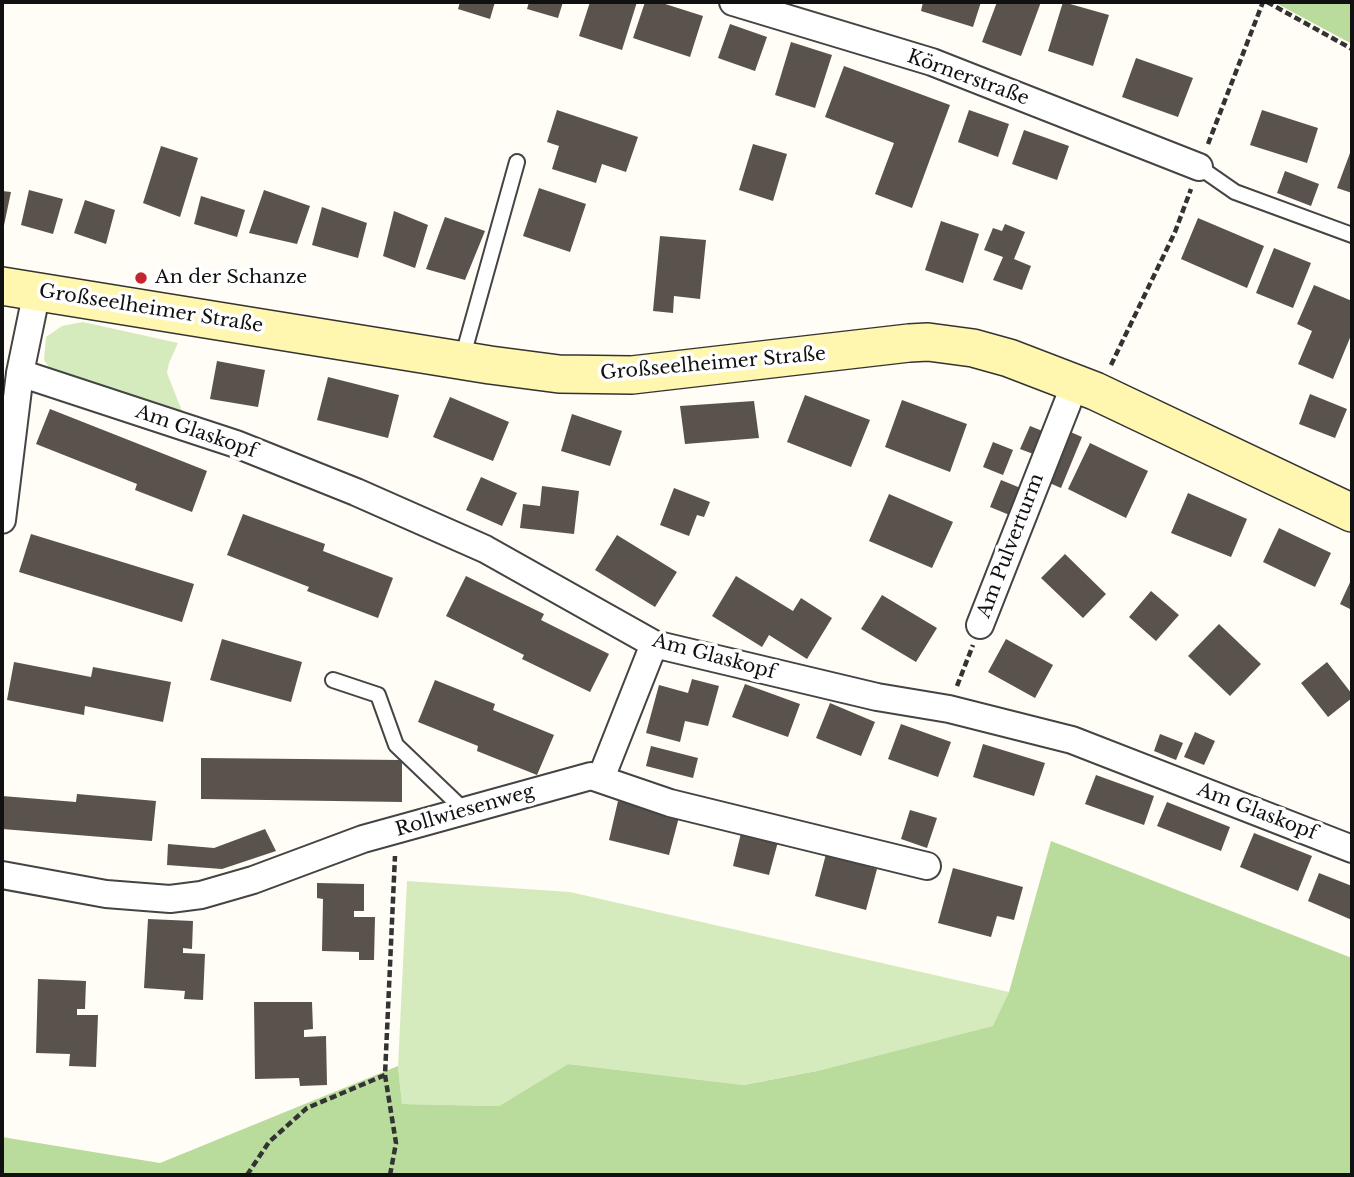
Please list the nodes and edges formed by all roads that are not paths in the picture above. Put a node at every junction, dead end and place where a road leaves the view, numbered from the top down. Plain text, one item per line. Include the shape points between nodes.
1 (733, 2) edge
2 (517, 162) dead end
3 (1199, 167) joint
4 (1352, 235) edge
5 (19, 288) edge
6 (462, 360) junction
7 (20, 373) junction
8 (1085, 387) junction
9 (1352, 513) edge
10 (2, 520) edge
11 (980, 625) road end
12 (654, 644) junction
13 (334, 680) dead end
14 (601, 778) junction
15 (464, 810) junction
16 (1352, 849) edge
17 (927, 866) dead end
18 (2, 875) edge

1 - 3 street, Körnerstraße via 932,62
2 - 6 lane
3 - 4 lane via 1235,192
5 - 6 main road, Großseelheimer Straße
5 - 7 street
6 - 8 main road, Großseelheimer Straße via 559,373 632,375 928,342 1009,358
7 - 10 street
7 - 12 street, Am Glaskopf via 236,444 356,492 485,549
8 - 9 main road, Großseelheimer Straße
8 - 11 street, Am Pulverturm
12 - 14 street
12 - 16 street, Am Glaskopf via 1072,740
13 - 15 lane via 378,695 396,745
14 - 15 street, Rollwiesenweg via 591,776
14 - 17 street via 670,803
15 - 18 street, Rollwiesenweg via 201,895 170,899 106,894

